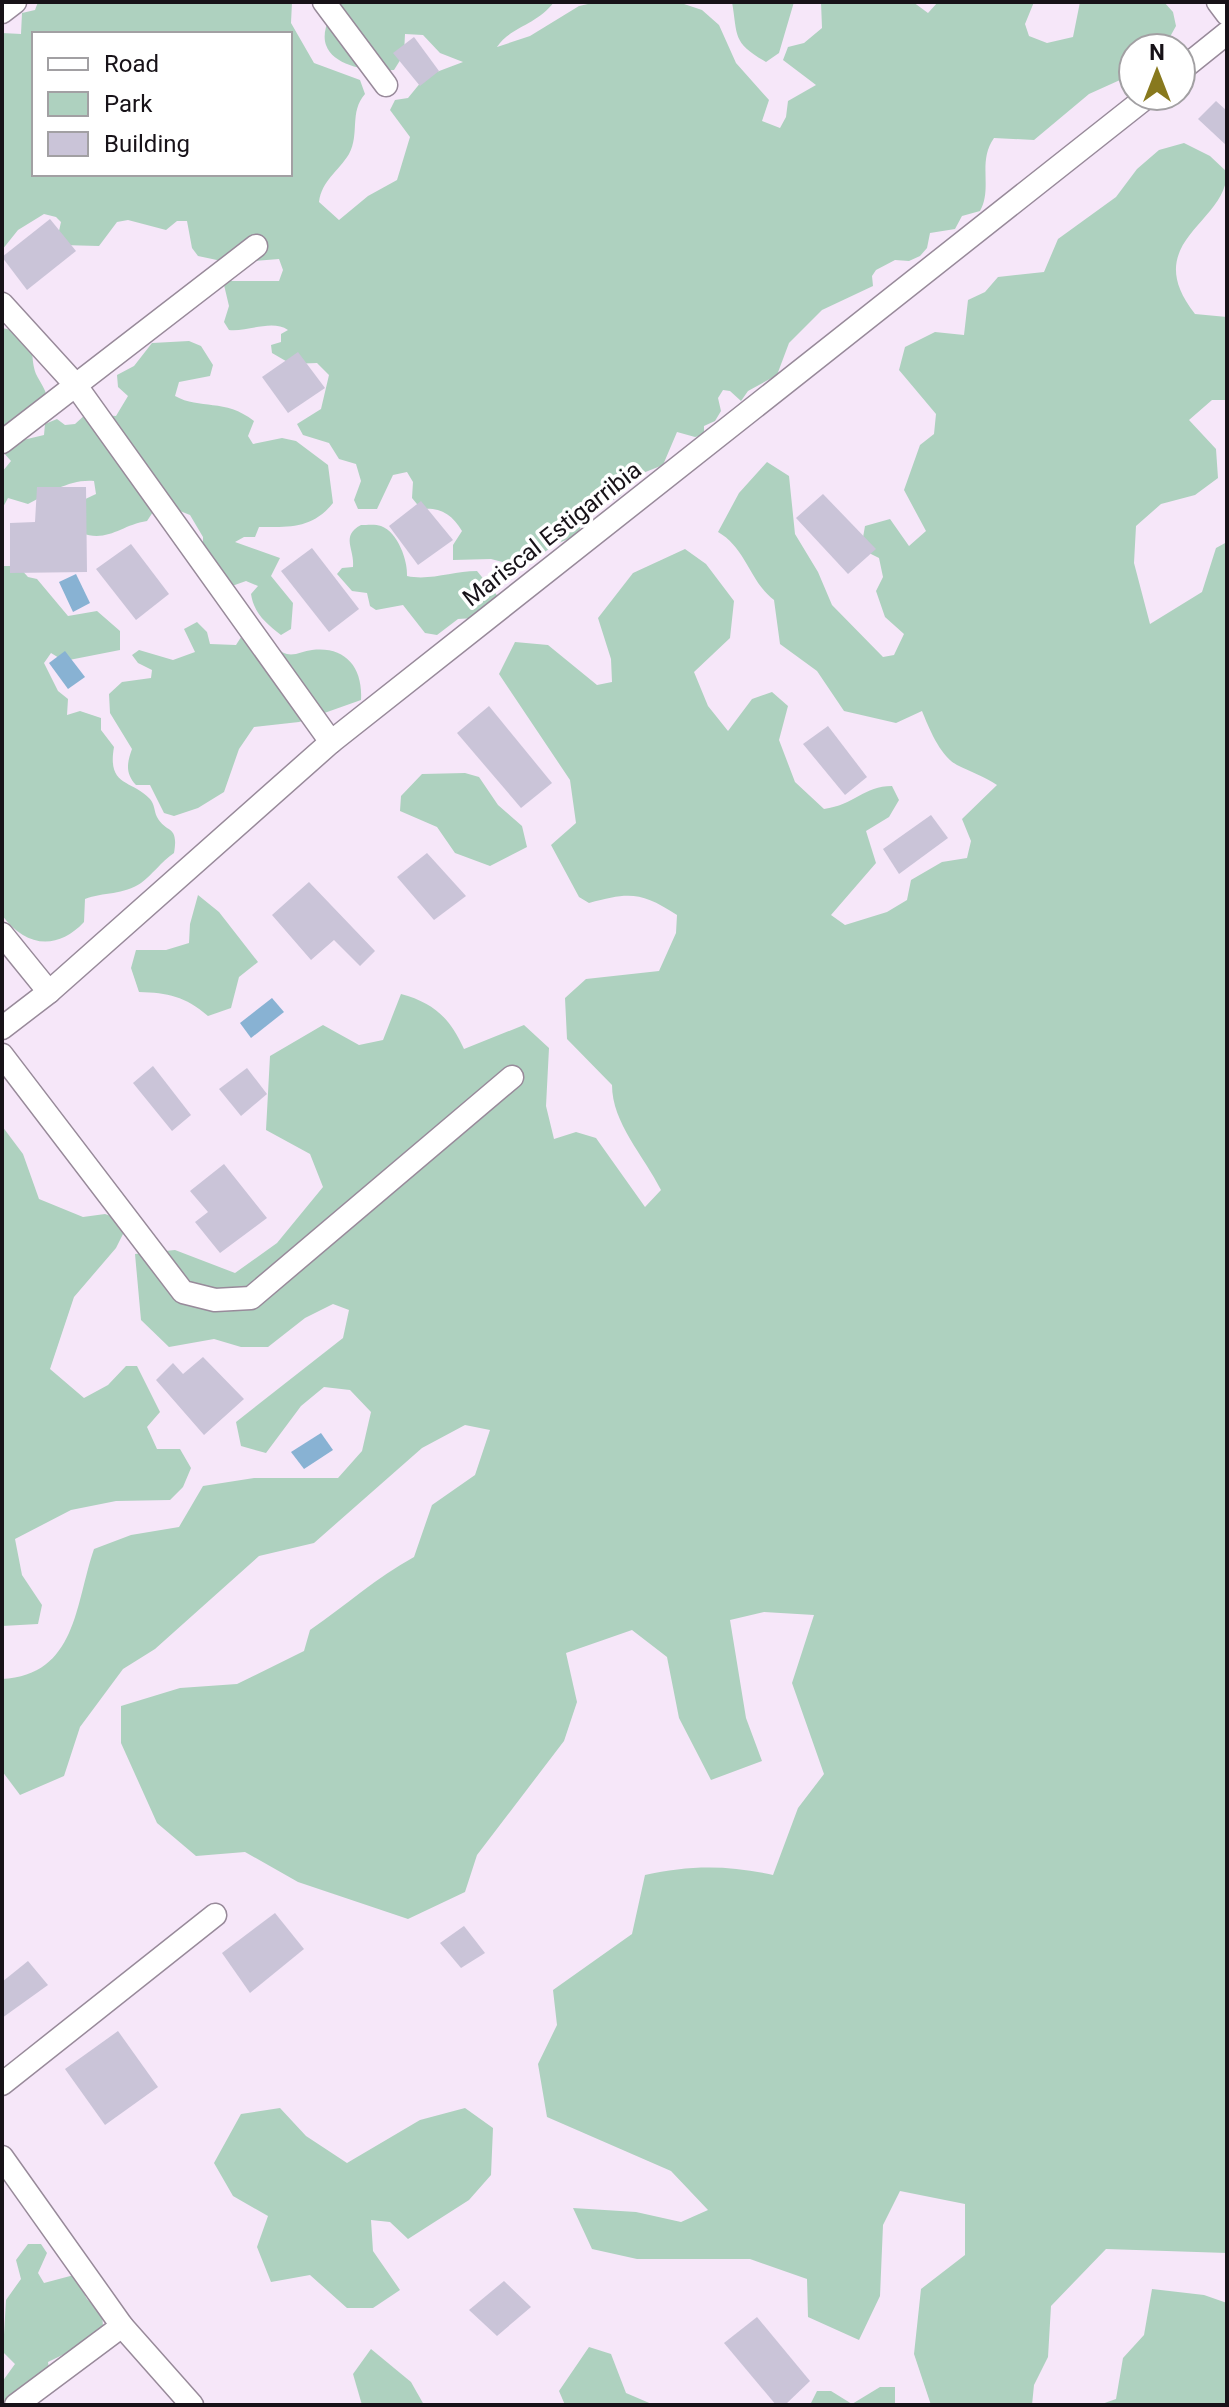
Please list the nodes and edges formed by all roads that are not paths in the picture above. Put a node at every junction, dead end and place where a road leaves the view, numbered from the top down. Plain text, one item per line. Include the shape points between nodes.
1 (15, 2) edge
2 (324, 2) edge
3 (1218, 2) edge
4 (2, 12) edge
5 (1227, 14) edge
6 (1227, 33) edge
7 (1197, 57) edge
8 (386, 85) dead end
9 (1128, 112) edge
10 (256, 246) dead end
11 (2, 304) edge
12 (74, 383) junction
13 (2, 442) edge
14 (331, 742) junction
15 (2, 934) edge
16 (49, 992) junction
17 (2, 1028) edge
18 (2, 1055) edge
19 (512, 1077) dead end
20 (215, 1915) dead end
21 (2, 2084) edge
22 (2, 2157) edge
23 (122, 2326) junction
24 (16, 2405) edge
25 (192, 2405) edge

1 - 4 street
2 - 8 street
3 - 5 street
6 - 7 street
9 - 14 street, Mariscal Estigarribia
10 - 12 street
11 - 12 street
12 - 13 street
12 - 14 street
14 - 16 street, Mariscal Estigarribia
15 - 16 street
16 - 17 street, Mariscal Estigarribia
18 - 19 street via 183,1292 215,1300 251,1298
20 - 21 street
22 - 23 street
23 - 24 street
23 - 25 street

